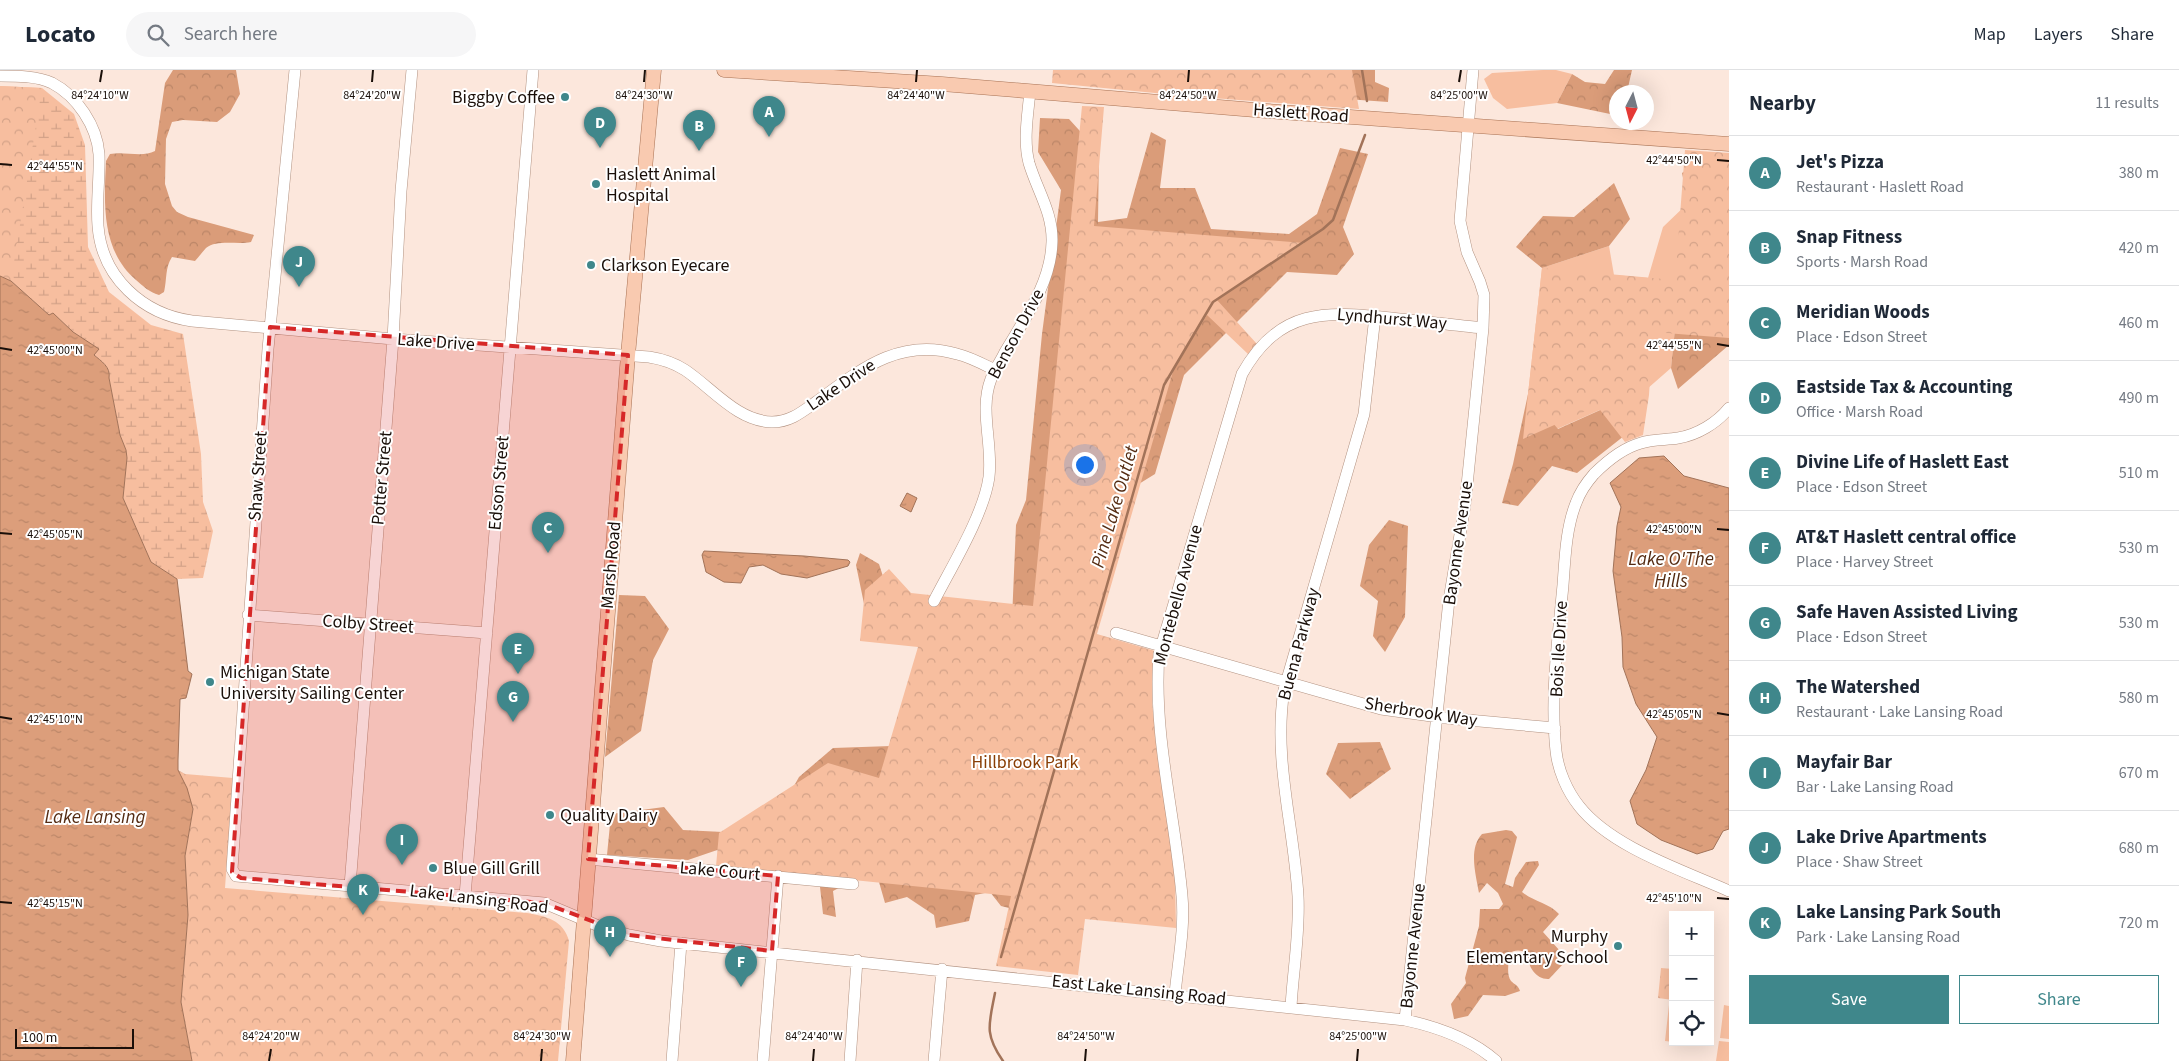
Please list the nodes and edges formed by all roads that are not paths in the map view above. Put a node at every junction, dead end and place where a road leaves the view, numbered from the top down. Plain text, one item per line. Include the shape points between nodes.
1 (295, 70) edge
2 (412, 70) edge
3 (533, 70) edge
4 (654, 70) edge
5 (724, 70) edge
6 (1473, 70) edge
7 (0, 76) edge
8 (1030, 91) junction
9 (1469, 125) junction
10 (1729, 144) edge
11 (1375, 316) junction
12 (270, 327) junction
13 (1483, 328) junction
14 (393, 339) junction
15 (510, 347) junction
16 (628, 354) junction
17 (1254, 354) joint
18 (995, 370) junction
19 (1729, 409) edge
20 (934, 601) dead end
21 (248, 615) junction
22 (370, 625) junction
23 (487, 633) junction
24 (1116, 633) dead end
25 (1161, 645) junction
26 (1287, 681) junction
27 (1436, 717) junction
28 (1555, 728) junction
29 (588, 859) junction
30 (778, 876) junction
31 (240, 878) joint
32 (853, 884) dead end
33 (350, 886) junction
34 (1729, 891) edge
35 (465, 896) junction
36 (583, 920) junction
37 (682, 943) junction
38 (772, 952) junction
39 (857, 960) junction
40 (942, 969) junction
41 (1175, 994) junction
42 (1291, 1007) junction
43 (1405, 1020) junction
44 (573, 1061) edge
45 (672, 1061) edge
46 (763, 1061) edge
47 (850, 1061) edge
48 (934, 1061) edge
49 (1496, 1061) edge

1 - 12 street, Shaw Street
2 - 14 street, Potter Street
3 - 15 street, Edson Street
4 - 16 main road, Marsh Road
5 - 8 main road, Haslett Road
6 - 9 street, Bayonne Avenue
7 - 12 street, Lake Drive via 52,83 83,111 92,127 99,154 101,244 112,270 133,296 156,310 181,319
8 - 9 main road, Haslett Road
8 - 18 street, Benson Drive via 1026,146 1031,168 1050,215 1051,254 1040,291
9 - 10 main road, Haslett Road
9 - 13 street, Bayonne Avenue via 1460,222 1467,252 1484,295
11 - 13 street, Lyndhurst Way
11 - 17 street, Lyndhurst Way via 1332,313 1302,319 1287,325
11 - 26 street, Buena Parkway via 1364,414
12 - 14 street, Lake Drive
12 - 21 street, Shaw Street
13 - 27 street, Bayonne Avenue via 1465,506 1449,600
14 - 15 street, Lake Drive
14 - 22 street, Potter Street
15 - 16 street, Lake Drive
15 - 23 street, Edson Street
16 - 18 street, Lake Drive via 659,359 677,366 740,412 770,422 790,419 862,368 904,351 946,351 966,356
16 - 29 main road, Marsh Road
17 - 25 street, Montebello Avenue via 1238,385
18 - 20 street, Benson Drive via 986,402 990,460 987,487 981,506
19 - 28 street, Bois Ile Drive via 1713,423 1689,436 1640,443 1622,451 1606,462 1583,488 1572,516 1566,555 1559,624
21 - 22 street, Colby Street
21 - 31 street, Shaw Street via 232,869
22 - 23 street, Colby Street
22 - 33 street, Potter Street
23 - 35 street, Edson Street
24 - 25 street, Sherbrook Way
25 - 26 street, Sherbrook Way
25 - 41 street, Montebello Avenue via 1158,700 1182,897
26 - 27 street, Sherbrook Way via 1381,709
26 - 42 street, Buena Parkway via 1280,744 1298,897
27 - 28 street, Sherbrook Way
27 - 43 street, Bayonne Avenue
28 - 34 street, Bois Ile Drive via 1556,752 1566,784 1575,801 1592,820 1622,843
29 - 30 street, Lake Court
29 - 36 main road, Marsh Road
30 - 32 street, Lake Court
30 - 38 street
31 - 33 street, Lake Lansing Road
33 - 35 street, Lake Lansing Road
35 - 36 street, Lake Lansing Road via 544,903
36 - 37 street, Lake Lansing Road via 629,935
36 - 44 main road, Marsh Road
37 - 38 street, Lake Lansing Road
37 - 45 street
38 - 39 street, East Lake Lansing Road
38 - 46 street
39 - 40 street, East Lake Lansing Road
39 - 47 street
40 - 41 street, East Lake Lansing Road
40 - 48 street
41 - 42 street, East Lake Lansing Road
42 - 43 street, East Lake Lansing Road
43 - 49 street, East Lake Lansing Road via 1455,1035

